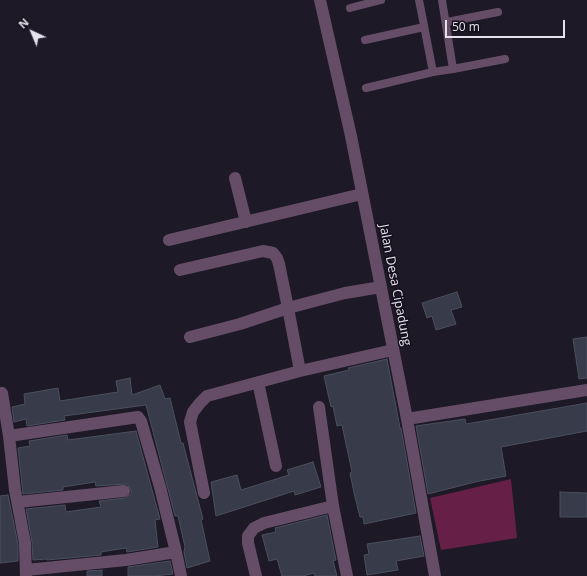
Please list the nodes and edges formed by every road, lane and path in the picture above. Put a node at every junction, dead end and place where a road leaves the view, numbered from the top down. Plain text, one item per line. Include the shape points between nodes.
1 (320, 0) edge
2 (381, 0) edge
3 (418, 0) edge
4 (442, 0) edge
5 (350, 8) dead end
6 (498, 12) dead end
7 (447, 22) junction
8 (424, 28) junction
9 (365, 40) dead end
10 (505, 59) dead end
11 (454, 69) junction
12 (433, 72) junction
13 (366, 88) dead end
14 (235, 178) dead end
15 (362, 194) junction
16 (246, 222) junction
17 (169, 240) dead end
18 (180, 270) dead end
19 (381, 287) junction
20 (288, 308) junction
21 (190, 337) dead end
22 (393, 350) junction
23 (300, 371) junction
24 (258, 382) junction
25 (587, 390) edge
26 (2, 393) dead end
27 (319, 407) dead end
28 (407, 418) junction
29 (10, 436) junction
30 (276, 466) dead end
31 (124, 491) dead end
32 (204, 494) dead end
33 (18, 502) junction
34 (333, 506) junction
35 (176, 552) junction
36 (26, 573) edge
37 (181, 576) edge
38 (256, 576) edge
39 (347, 576) edge
40 (435, 576) edge

1 - 15 street, Jalan Desa Cipadung
2 - 5 lane
3 - 8 lane
4 - 7 lane
6 - 7 lane
7 - 11 lane
8 - 9 lane
8 - 12 lane
10 - 11 lane
11 - 12 lane
12 - 13 lane
14 - 16 street
15 - 16 street
15 - 19 street, Jalan Desa Cipadung
16 - 17 street
18 - 20 street via 263,250 272,253 279,264
19 - 20 street via 345,293
19 - 22 street, Jalan Desa Cipadung
20 - 21 street
20 - 23 street
22 - 23 street
22 - 28 street, Jalan Desa Cipadung
23 - 24 street
24 - 30 street
24 - 32 street via 207,396 193,412 190,422
25 - 28 street
26 - 29 street
27 - 34 street
28 - 40 street, Jalan Desa Cipadung
29 - 33 street
29 - 35 street via 138,416 160,487
31 - 33 street
33 - 36 street via 25,543
34 - 38 street via 264,523 254,528 248,536 248,544
34 - 39 street
35 - 36 street
35 - 37 street

